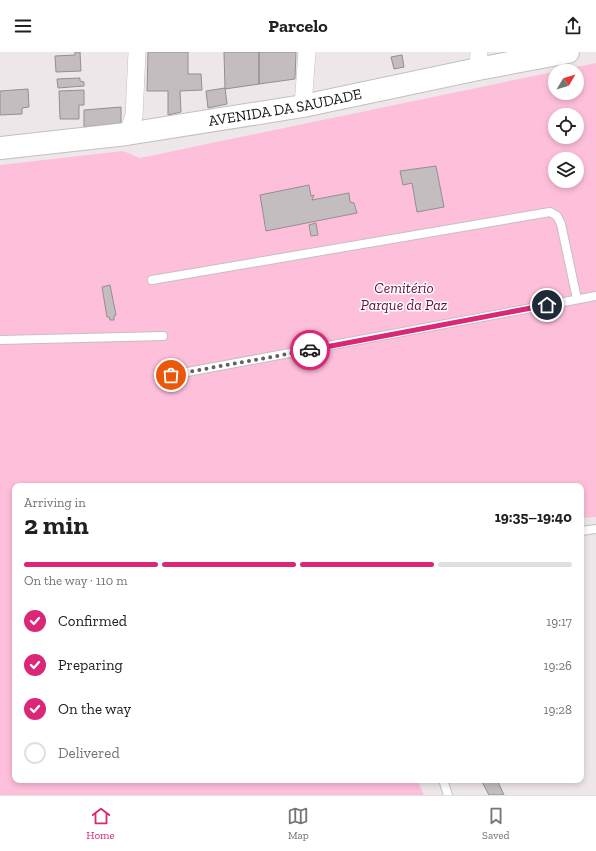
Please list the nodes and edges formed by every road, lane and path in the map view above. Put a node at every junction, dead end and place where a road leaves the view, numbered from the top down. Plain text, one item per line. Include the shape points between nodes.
1 (137, 52) edge
2 (307, 52) edge
3 (568, 52) edge
4 (478, 60) edge
5 (303, 106) junction
6 (134, 127) junction
7 (0, 148) edge
8 (152, 280) dead end
9 (596, 296) edge
10 (577, 299) junction
11 (163, 336) dead end
12 (0, 340) edge
13 (171, 375) dead end
14 (596, 529) edge
15 (584, 531) edge
16 (444, 783) edge
17 (448, 795) edge

1 - 6 street
2 - 5 street
3 - 4 street, AVENIDA DA SAUDADE
4 - 5 street, AVENIDA DA SAUDADE
5 - 6 street, AVENIDA DA SAUDADE
6 - 7 street, AVENIDA DA SAUDADE
8 - 10 lane via 550,212 558,216 562,224
9 - 10 lane
10 - 13 lane
11 - 12 lane
14 - 15 lane
16 - 17 lane

